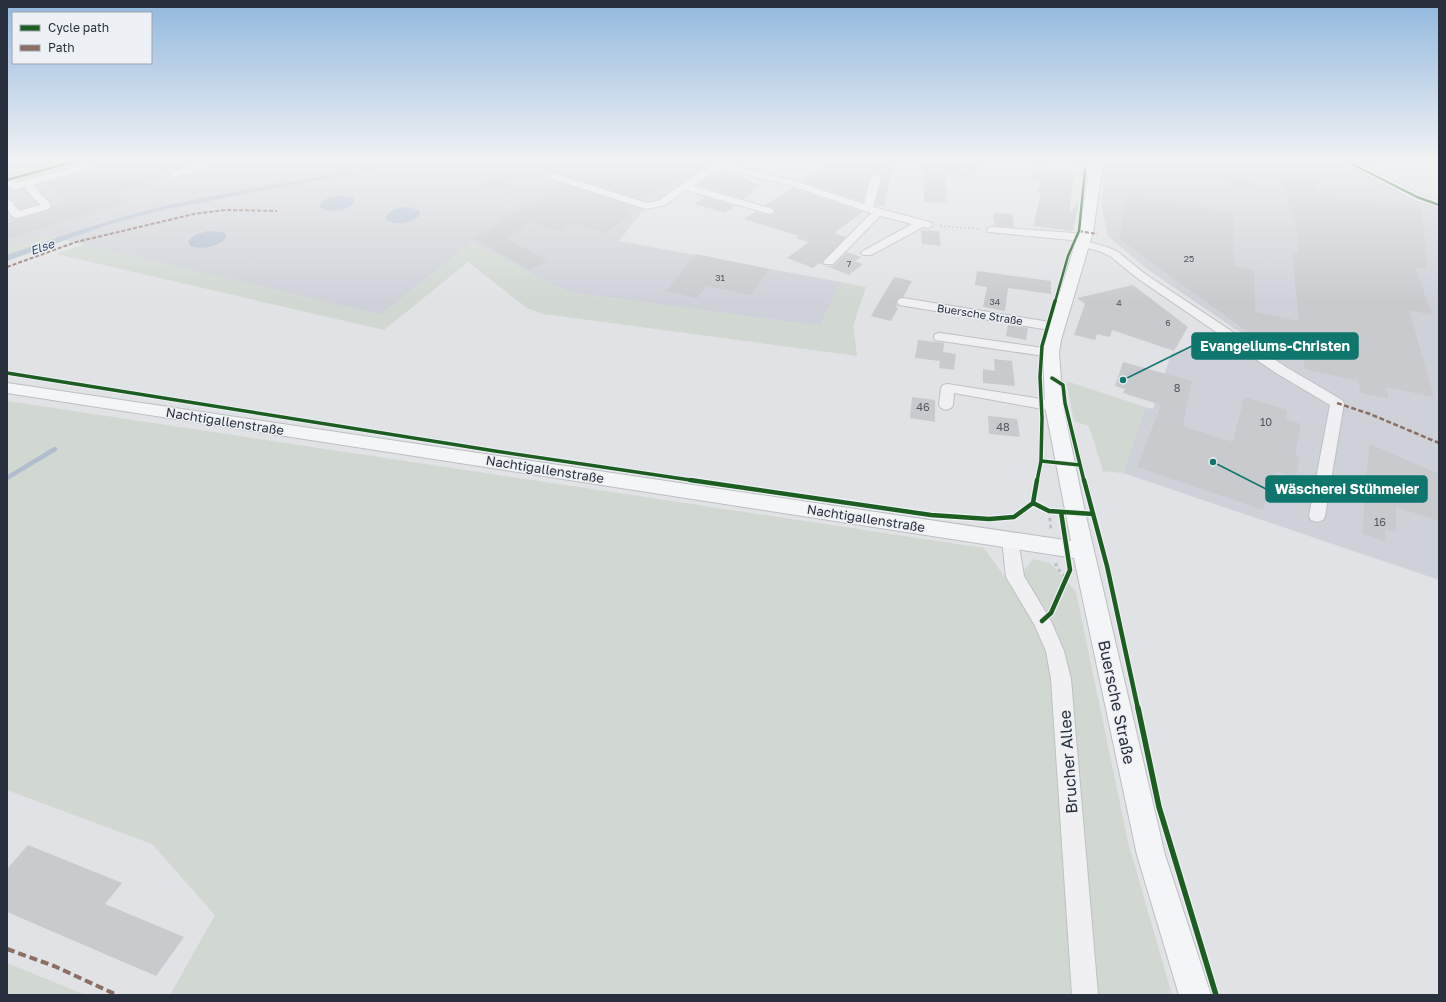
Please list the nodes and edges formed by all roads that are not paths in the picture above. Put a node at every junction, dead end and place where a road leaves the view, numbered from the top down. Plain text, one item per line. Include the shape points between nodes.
1 (12, 209) edge
2 (39, 209) edge
3 (760, 209) edge
4 (870, 209) edge
5 (1091, 209) edge
6 (769, 211) dead end
7 (878, 212) junction
8 (992, 230) road end
9 (1084, 241) junction
10 (867, 253) dead end
11 (829, 262) dead end
12 (903, 302) dead end
13 (1056, 327) junction
14 (940, 337) dead end
15 (1051, 353) junction
16 (7, 388) edge
17 (946, 405) dead end
18 (1054, 406) junction
19 (1316, 516) dead end
20 (1010, 540) junction
21 (1075, 549) junction
22 (1085, 995) edge
23 (1195, 995) edge

1 - 2 street via 17,215
3 - 6 street
4 - 7 street
5 - 9 main road, Buersche Straße
7 - 10 street via 925,224
7 - 11 street
8 - 9 street via 1066,235
9 - 13 main road, Buersche Straße
9 - 19 street via 1114,254 1141,276 1281,370 1337,403
12 - 13 street, Buersche Straße
13 - 15 main road, Buersche Straße
14 - 15 street
15 - 18 main road, Buersche Straße
16 - 20 main road, Nachtigallenstraße
17 - 18 street via 948,388
18 - 21 main road, Buersche Straße
20 - 21 main road, Nachtigallenstraße
20 - 22 street, Brucher Allee via 1015,577 1042,621 1055,651 1061,679
21 - 23 main road, Buersche Straße via 1151,855

